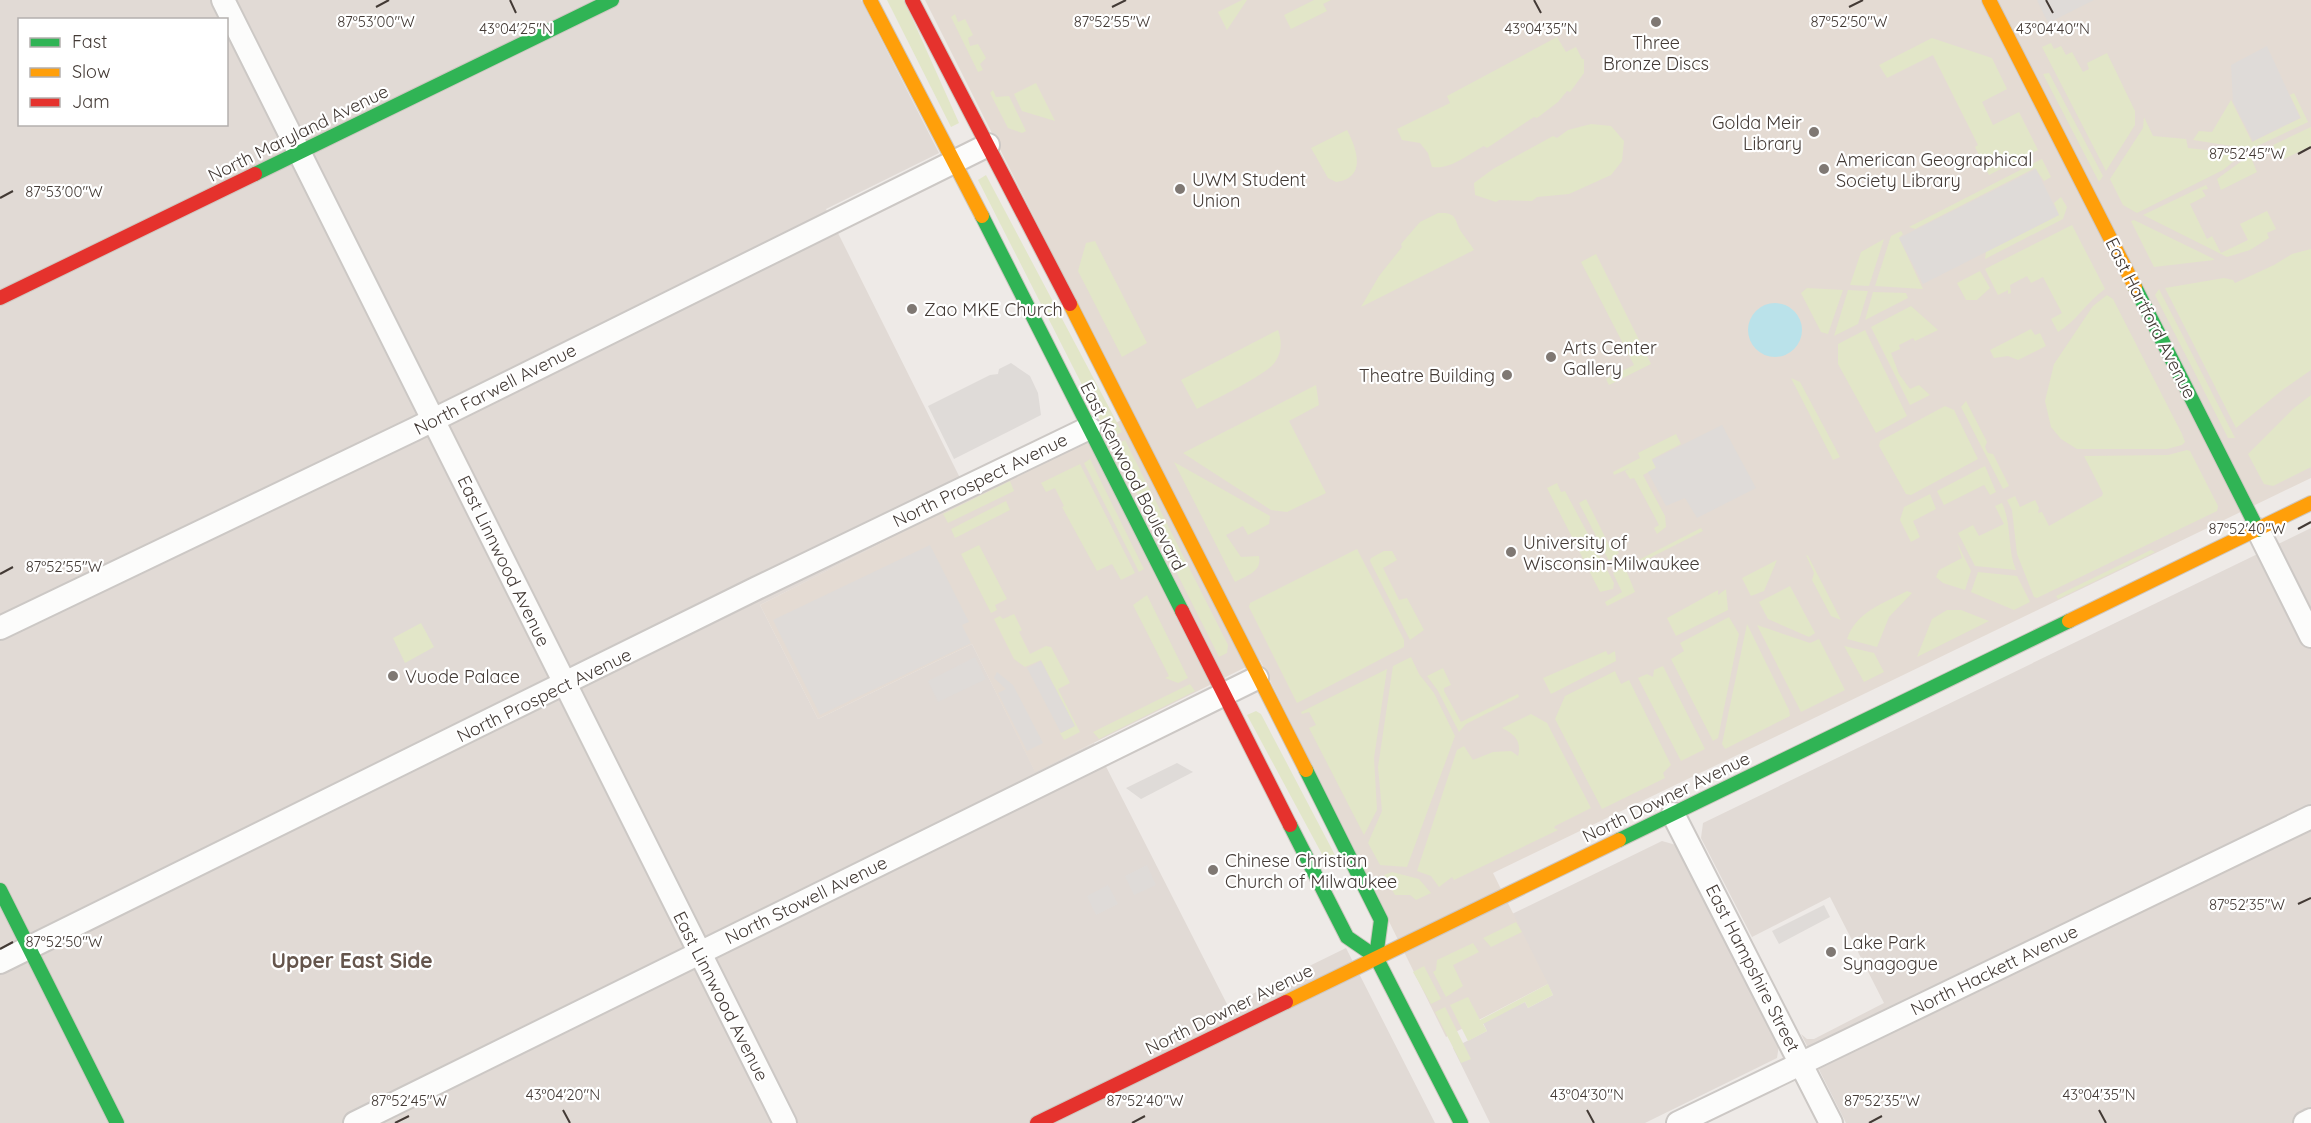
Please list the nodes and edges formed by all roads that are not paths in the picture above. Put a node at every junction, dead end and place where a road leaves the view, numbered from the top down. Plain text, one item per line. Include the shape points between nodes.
1 (223, 0) edge
2 (612, 0) edge
3 (870, 0) edge
4 (912, 0) edge
5 (1989, 0) edge
6 (988, 145) junction
7 (300, 152) junction
8 (955, 162) junction
9 (0, 298) edge
10 (434, 419) junction
11 (1089, 428) junction
12 (2311, 503) edge
13 (2258, 530) junction
14 (0, 628) edge
15 (2311, 636) edge
16 (1257, 678) junction
17 (566, 685) junction
18 (1223, 695) junction
19 (1672, 814) junction
20 (2311, 817) edge
21 (0, 890) edge
22 (29, 948) junction
23 (699, 952) junction
24 (1376, 957) junction
25 (0, 962) edge
26 (1801, 1063) junction
27 (2311, 1120) edge
28 (117, 1123) edge
29 (354, 1123) edge
30 (785, 1123) edge
31 (1037, 1123) edge
32 (1461, 1123) edge
33 (1678, 1123) edge
34 (1832, 1123) edge
35 (2305, 1123) edge

1 - 7 street, East Linnwood Avenue
2 - 7 street, North Maryland Avenue
3 - 8 street, East Kenwood Boulevard
4 - 6 street, East Kenwood Boulevard
5 - 13 street, East Hartford Avenue
6 - 8 street, North Farwell Avenue
6 - 16 street, East Kenwood Boulevard
7 - 9 street, North Maryland Avenue
7 - 10 street, East Linnwood Avenue
8 - 10 street, North Farwell Avenue
8 - 11 street, East Kenwood Boulevard
10 - 14 street, North Farwell Avenue
10 - 17 street, East Linnwood Avenue
11 - 17 street, North Prospect Avenue
11 - 18 street, East Kenwood Boulevard
12 - 13 street, North Downer Avenue
13 - 15 street, East Hartford Avenue
13 - 19 street, North Downer Avenue
16 - 18 street, North Stowell Avenue
16 - 24 street, East Kenwood Boulevard via 1381,920
17 - 22 street, North Prospect Avenue
17 - 23 street, East Linnwood Avenue
18 - 23 street, North Stowell Avenue
18 - 24 street, East Kenwood Boulevard via 1347,937
19 - 24 street, North Downer Avenue
19 - 26 street, East Hampshire Street
20 - 26 street, North Hackett Avenue
21 - 22 street
22 - 25 street, North Prospect Avenue
22 - 28 street
23 - 29 street, North Stowell Avenue
23 - 30 street, East Linnwood Avenue
24 - 31 street, North Downer Avenue
24 - 32 street, East Kenwood Boulevard
26 - 33 street, North Hackett Avenue
26 - 34 street, East Hampshire Street
27 - 35 street

